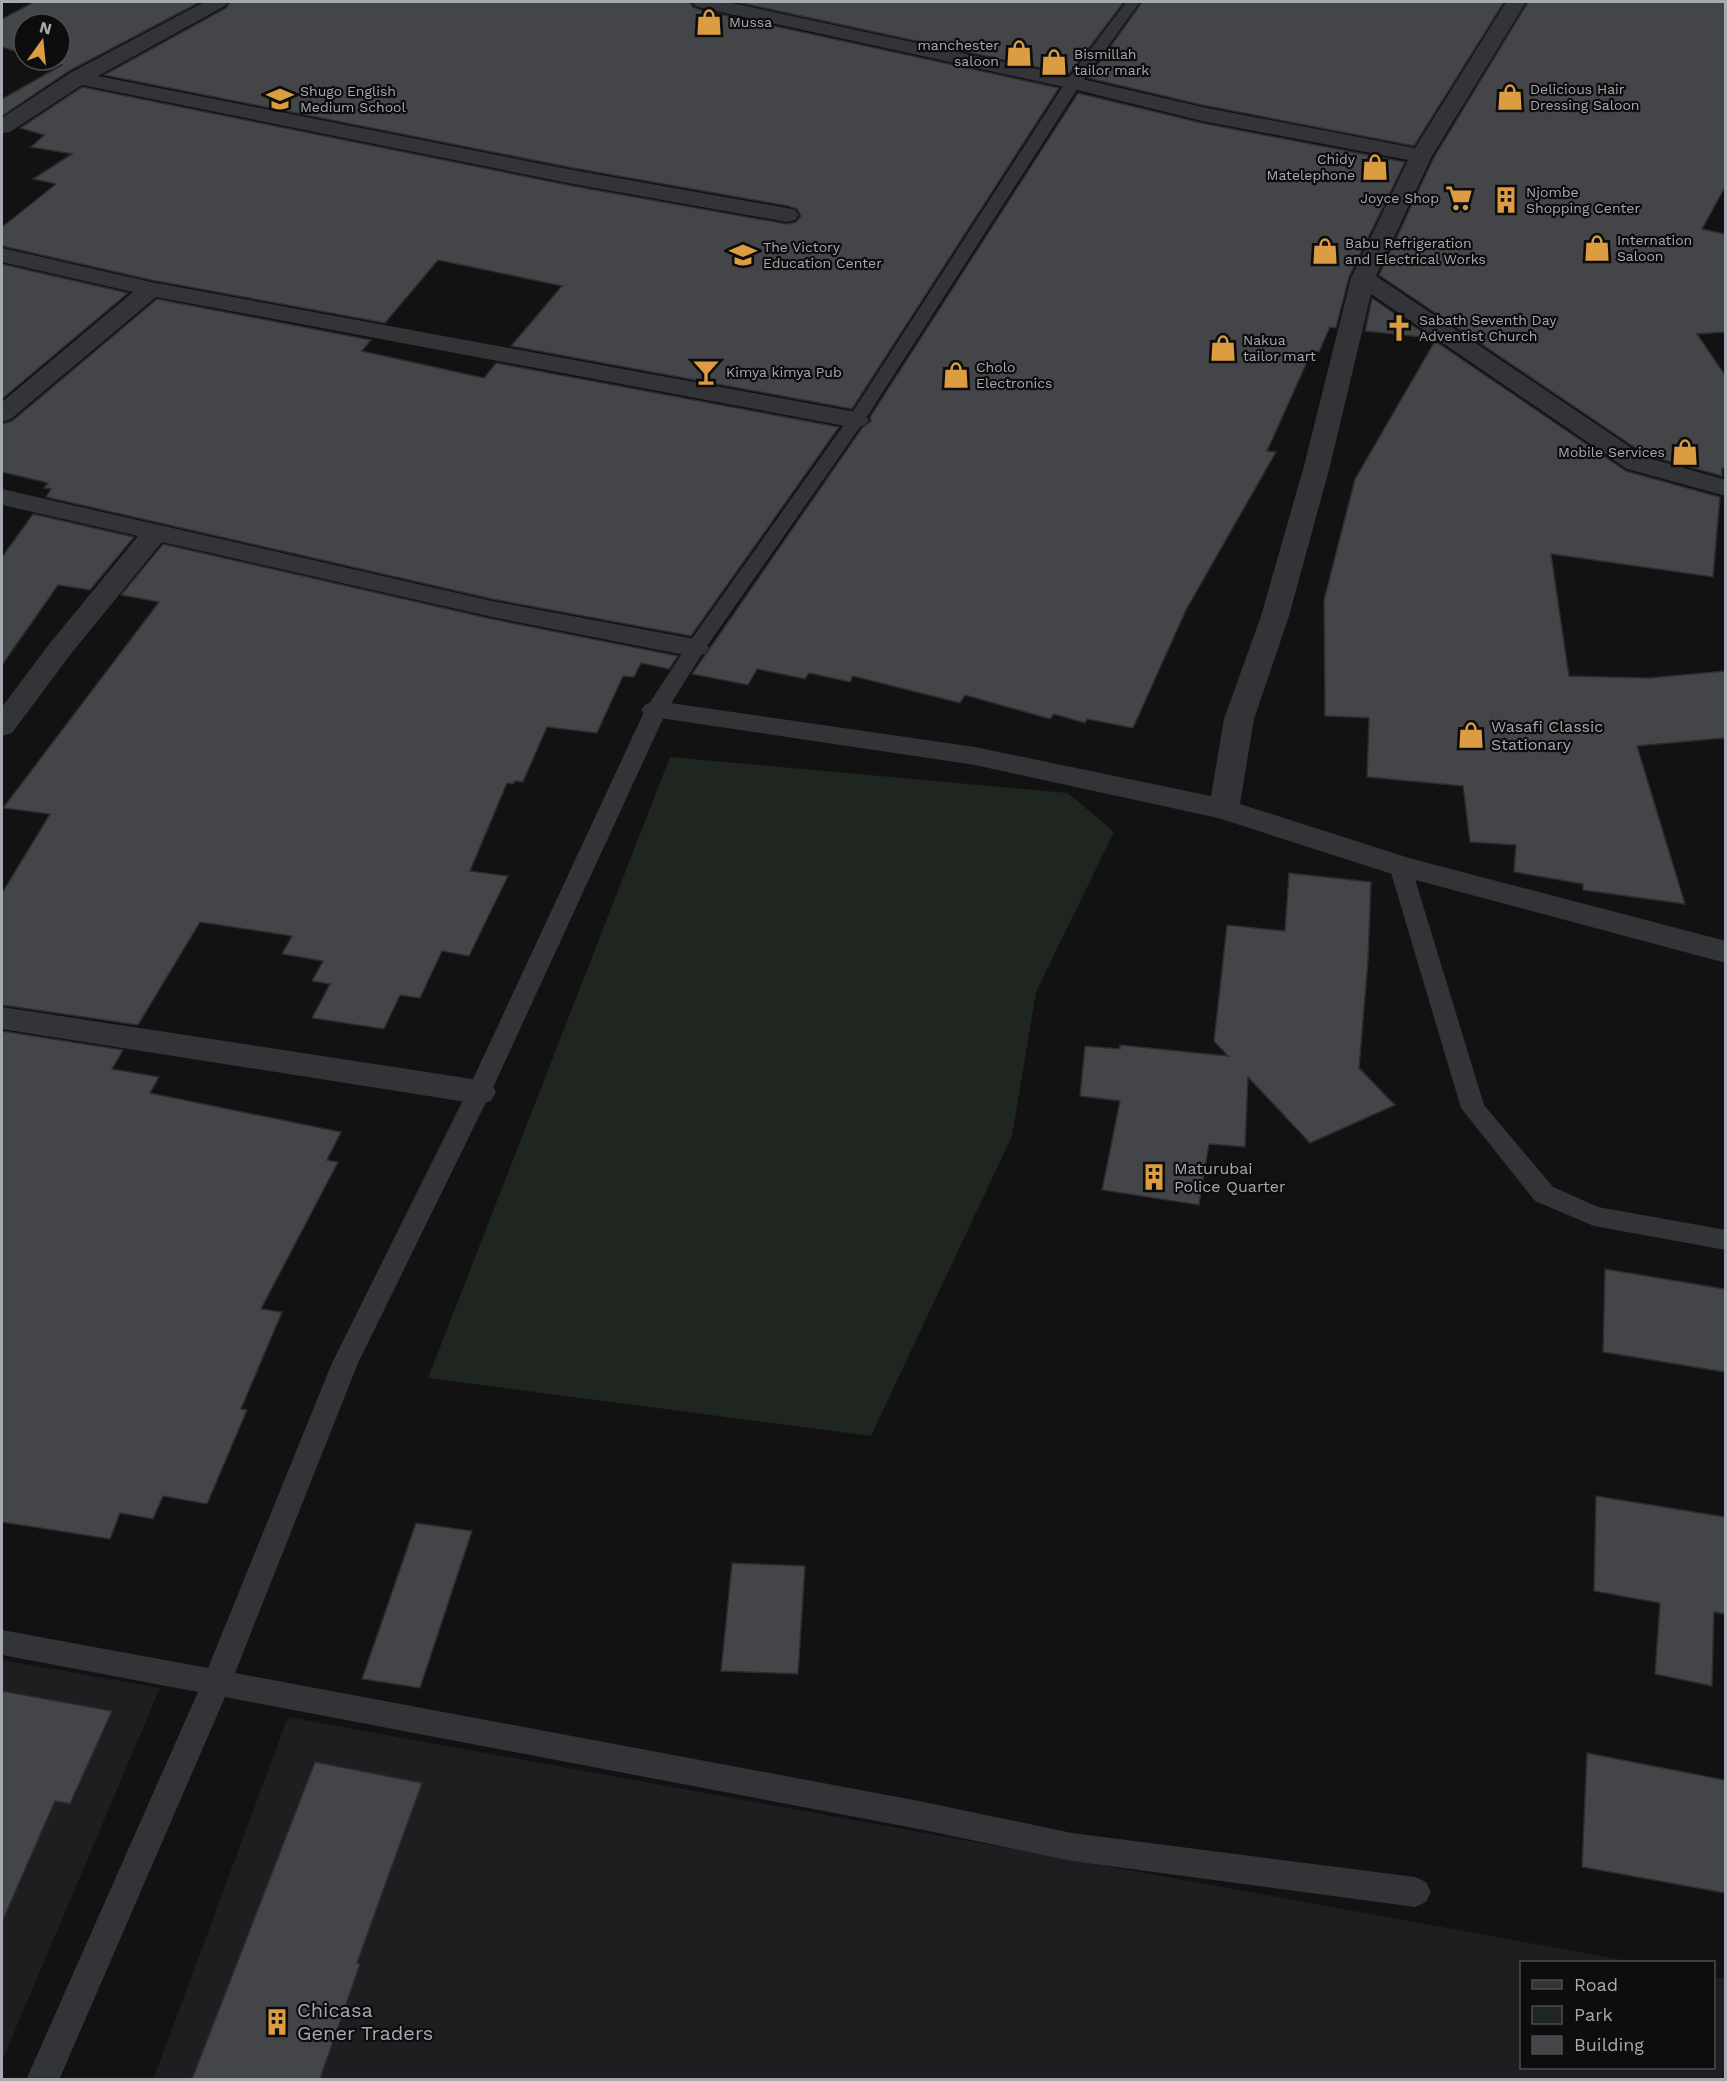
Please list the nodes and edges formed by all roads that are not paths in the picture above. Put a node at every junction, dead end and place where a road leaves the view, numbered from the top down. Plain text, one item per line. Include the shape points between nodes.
1 (218, 2) edge
2 (702, 2) edge
3 (1133, 2) edge
4 (1516, 2) edge
5 (78, 78) junction
6 (1073, 82) junction
7 (2, 127) edge
8 (1421, 156) junction
9 (787, 215) dead end
10 (2, 255) edge
11 (1363, 278) junction
12 (150, 289) junction
13 (2, 414) edge
14 (856, 420) junction
15 (1725, 488) edge
16 (2, 497) edge
17 (156, 531) junction
18 (695, 648) junction
19 (656, 710) junction
20 (2, 727) edge
21 (1224, 810) junction
22 (1400, 866) junction
23 (1725, 952) edge
24 (2, 1018) edge
25 (479, 1092) junction
26 (1725, 1240) edge
27 (2, 1642) edge
28 (217, 1682) junction
29 (1415, 1892) dead end
30 (42, 2079) edge

1 - 5 street
2 - 6 street
3 - 6 lane
4 - 8 street
5 - 7 street
5 - 9 street via 573,177
6 - 8 street via 1202,114
6 - 14 lane
8 - 11 street
10 - 12 street
11 - 15 street via 1636,463
11 - 21 street via 1275,616 1239,719
12 - 13 street
12 - 14 street
14 - 18 lane
16 - 17 street
17 - 18 street via 492,609
17 - 20 street
18 - 19 lane
19 - 21 street via 975,756
19 - 25 lane
21 - 22 street
22 - 23 street
22 - 26 lane via 1473,1108 1544,1194 1594,1216
24 - 25 street
25 - 28 lane via 345,1363
27 - 28 lane
28 - 29 lane via 1072,1847
28 - 30 lane

